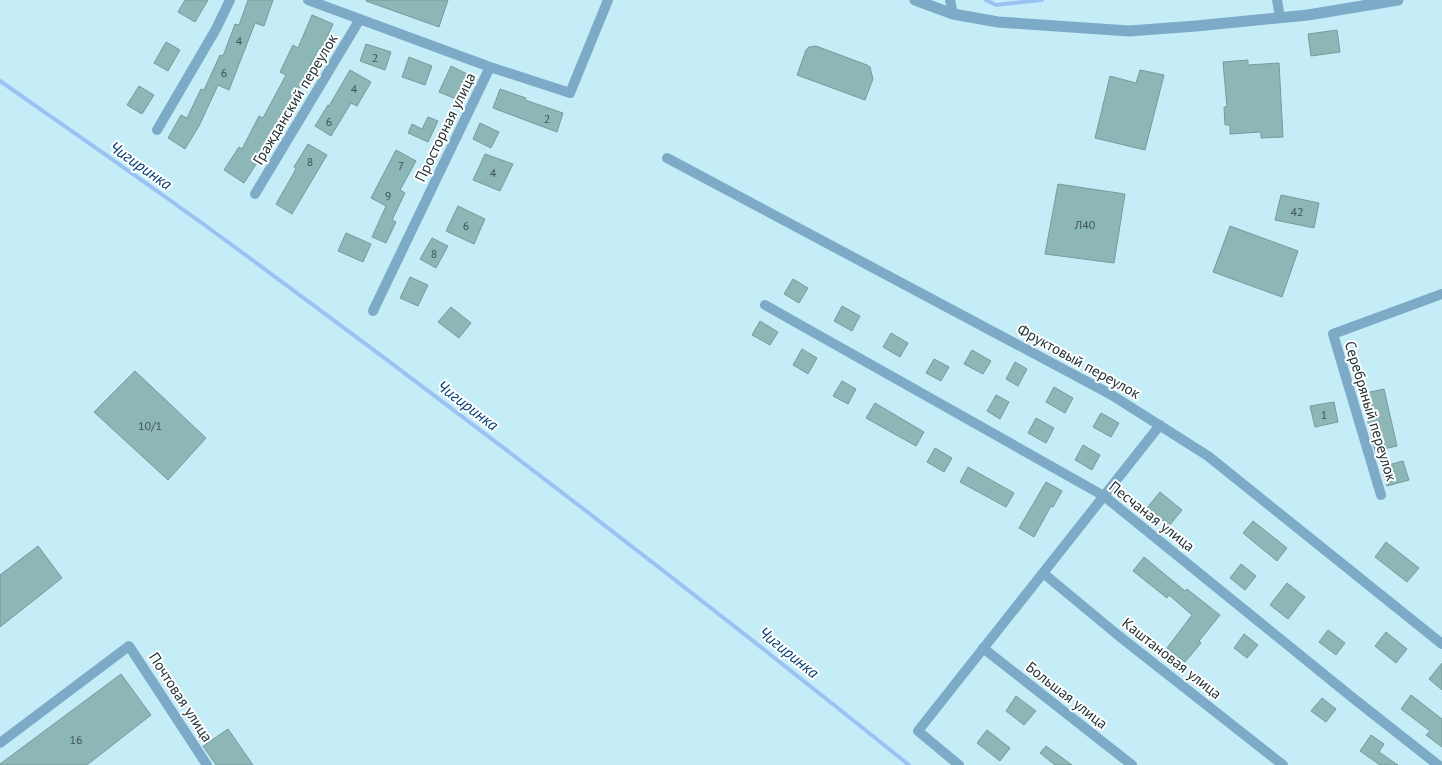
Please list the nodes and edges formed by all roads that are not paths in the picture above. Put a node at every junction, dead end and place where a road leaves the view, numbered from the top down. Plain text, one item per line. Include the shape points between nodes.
1 (230, 0) edge
2 (308, 0) edge
3 (608, 0) edge
4 (915, 0) edge
5 (950, 0) edge
6 (1277, 0) edge
7 (1398, 0) edge
8 (953, 14) junction
9 (1280, 18) junction
10 (360, 19) junction
11 (490, 67) junction
12 (157, 130) dead end
13 (667, 158) dead end
14 (256, 194) dead end
15 (1442, 294) edge
16 (765, 305) dead end
17 (373, 311) dead end
18 (1160, 424) junction
19 (1380, 495) dead end
20 (1104, 496) junction
21 (1044, 573) junction
22 (1442, 644) edge
23 (983, 648) junction
24 (0, 743) edge
25 (207, 765) edge
26 (959, 765) edge
27 (1132, 765) edge
28 (1283, 765) edge
29 (1438, 765) edge

1 - 12 street
2 - 10 street
3 - 11 street, Просторная улица via 570,93
4 - 8 street
5 - 8 street
6 - 9 street
7 - 9 street
8 - 9 street via 998,22 1129,31
10 - 11 street
10 - 14 street, Гражданский переулок
11 - 17 street, Просторная улица
13 - 18 street, Фруктовый переулок via 1110,394
15 - 19 street, Серебряный переулок via 1333,334
16 - 20 street, Песчаная улица
18 - 20 street
18 - 22 street, Фруктовый переулок via 1208,456
20 - 21 street
20 - 29 street, Песчаная улица
21 - 23 street
21 - 28 street, Каштановая улица
23 - 26 street via 918,731
23 - 27 street, Большая улица
24 - 25 street, Почтовая улица via 129,646

